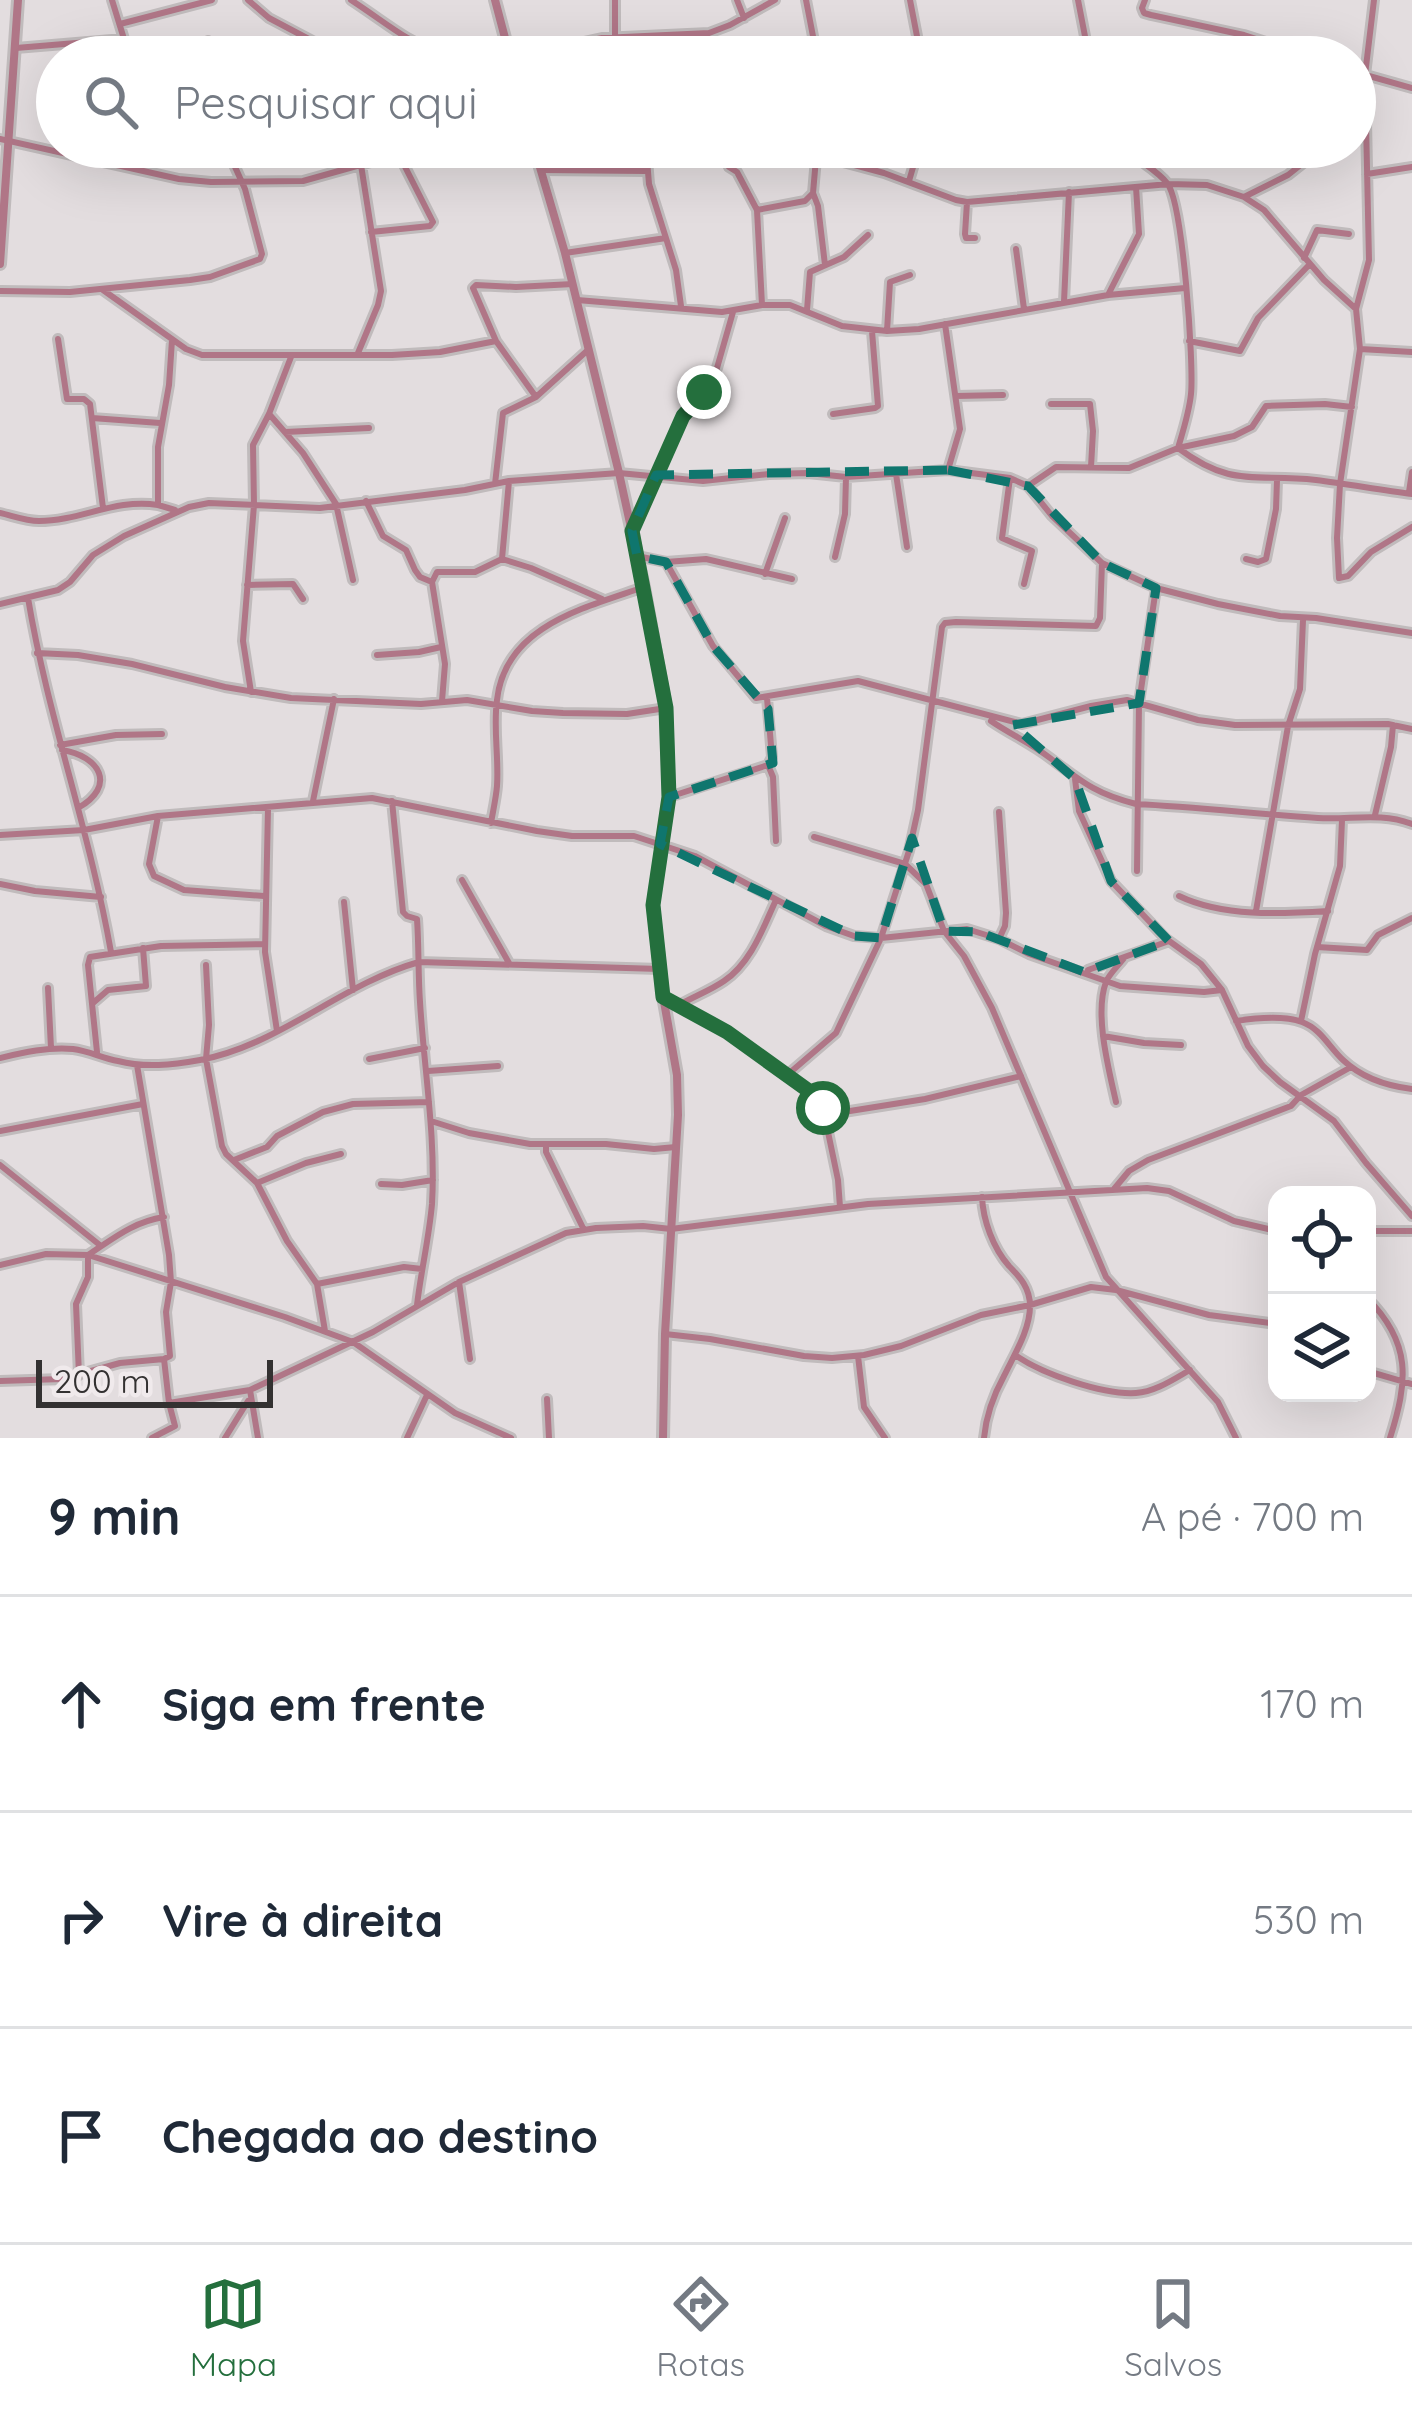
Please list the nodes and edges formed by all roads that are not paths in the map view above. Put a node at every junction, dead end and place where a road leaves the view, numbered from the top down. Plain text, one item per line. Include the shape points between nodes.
1 (18, 0) edge
2 (112, 0) edge
3 (212, 0) edge
4 (248, 0) edge
5 (351, 0) edge
6 (495, 0) edge
7 (615, 0) edge
8 (737, 0) edge
9 (776, 0) edge
10 (806, 0) edge
11 (910, 0) edge
12 (1078, 0) edge
13 (1145, 0) edge
14 (1374, 0) edge
15 (766, 2) edge
16 (744, 18) junction
17 (120, 24) junction
18 (123, 36) edge
19 (303, 36) edge
20 (403, 36) edge
21 (506, 36) edge
22 (615, 36) edge
23 (657, 36) edge
24 (813, 36) edge
25 (917, 36) edge
26 (1085, 36) edge
27 (1250, 36) edge
28 (1370, 36) edge
29 (36, 47) edge
30 (16, 48) junction
31 (1376, 78) edge
32 (1412, 88) edge
33 (5, 140) edge
34 (36, 145) edge
35 (1412, 167) edge
36 (143, 168) edge
37 (235, 168) edge
38 (349, 168) edge
39 (361, 168) edge
40 (404, 168) edge
41 (732, 168) edge
42 (815, 168) edge
43 (870, 168) edge
44 (913, 168) edge
45 (1148, 168) edge
46 (1297, 168) edge
47 (1367, 168) edge
48 (541, 170) joint
49 (646, 171) joint
50 (1367, 174) junction
51 (240, 180) junction
52 (909, 181) junction
53 (1169, 184) junction
54 (1136, 188) junction
55 (1069, 192) junction
56 (813, 193) junction
57 (1244, 197) junction
58 (968, 202) junction
59 (1, 208) edge
60 (758, 210) junction
61 (370, 232) junction
62 (1349, 234) dead end
63 (868, 235) dead end
64 (666, 238) junction
65 (976, 238) dead end
66 (1016, 249) dead end
67 (566, 254) junction
68 (1307, 261) junction
69 (0, 264) edge
70 (825, 265) junction
71 (910, 275) dead end
72 (573, 284) junction
73 (1185, 288) junction
74 (103, 290) junction
75 (0, 291) edge
76 (1108, 295) junction
77 (577, 300) junction
78 (1064, 302) junction
79 (762, 305) junction
80 (681, 308) junction
81 (1024, 309) junction
82 (807, 310) junction
83 (1356, 310) junction
84 (733, 312) junction
85 (946, 324) junction
86 (872, 331) junction
87 (887, 331) junction
88 (58, 339) dead end
89 (172, 340) junction
90 (1189, 340) junction
91 (496, 341) junction
92 (589, 349) junction
93 (1360, 349) junction
94 (1412, 352) edge
95 (357, 355) junction
96 (291, 357) junction
97 (1004, 394) dead end
98 (956, 396) junction
99 (536, 397) junction
100 (1052, 404) dead end
101 (1352, 407) junction
102 (833, 413) dead end
103 (269, 414) junction
104 (92, 418) junction
105 (161, 423) junction
106 (369, 428) dead end
107 (285, 432) junction
108 (1178, 448) junction
109 (1091, 467) junction
110 (948, 470) junction
111 (619, 472) junction
112 (1412, 472) edge
113 (896, 474) junction
114 (656, 475) junction
115 (846, 477) junction
116 (1010, 478) junction
117 (1277, 480) junction
118 (509, 481) junction
119 (495, 484) junction
120 (1340, 484) junction
121 (1028, 486) junction
122 (1410, 494) edge
123 (366, 501) junction
124 (336, 504) junction
125 (158, 505) junction
126 (254, 505) junction
127 (103, 508) junction
128 (178, 511) junction
129 (0, 513) edge
130 (785, 518) dead end
131 (1412, 527) edge
132 (632, 531) junction
133 (907, 547) dead end
134 (637, 556) junction
135 (835, 557) dead end
136 (502, 559) junction
137 (1246, 559) dead end
138 (666, 562) junction
139 (1102, 563) junction
140 (765, 574) junction
141 (792, 579) dead end
142 (353, 580) dead end
143 (431, 582) junction
144 (1024, 584) dead end
145 (247, 585) junction
146 (644, 587) junction
147 (1156, 588) junction
148 (28, 598) junction
149 (303, 599) dead end
150 (605, 600) junction
151 (0, 604) edge
152 (1303, 619) junction
153 (1412, 633) edge
154 (442, 647) junction
155 (37, 652) junction
156 (377, 655) dead end
157 (251, 692) junction
158 (767, 698) junction
159 (334, 699) junction
160 (442, 700) junction
161 (933, 701) junction
162 (496, 704) junction
163 (1138, 704) junction
164 (666, 708) junction
165 (984, 716) junction
166 (1393, 725) junction
167 (1288, 727) junction
168 (1412, 729) edge
169 (162, 734) dead end
170 (61, 748) junction
171 (768, 765) junction
172 (1075, 779) junction
173 (669, 797) junction
174 (392, 801) junction
175 (312, 803) junction
176 (1136, 804) junction
177 (268, 807) junction
178 (78, 808) junction
179 (999, 812) dead end
180 (1272, 815) junction
181 (1376, 815) junction
182 (158, 816) junction
183 (1342, 818) junction
184 (491, 823) junction
185 (1412, 824) edge
186 (85, 830) junction
187 (0, 835) edge
188 (814, 837) dead end
189 (776, 841) dead end
190 (660, 844) junction
191 (905, 864) junction
192 (1137, 871) dead end
193 (462, 880) dead end
194 (0, 884) edge
195 (264, 896) junction
196 (1179, 896) dead end
197 (101, 897) junction
198 (776, 900) junction
199 (344, 902) dead end
200 (1256, 911) junction
201 (1328, 911) junction
202 (1412, 918) edge
203 (944, 932) junction
204 (881, 938) junction
205 (999, 939) junction
206 (1169, 941) junction
207 (265, 944) junction
208 (1317, 947) junction
209 (143, 948) junction
210 (111, 952) junction
211 (1124, 958) junction
212 (419, 962) junction
213 (509, 963) junction
214 (206, 965) dead end
215 (660, 969) junction
216 (1084, 971) junction
217 (1107, 980) junction
218 (48, 988) dead end
219 (353, 990) junction
220 (1222, 990) junction
221 (663, 997) junction
222 (92, 1004) junction
223 (679, 1005) junction
224 (1236, 1021) junction
225 (1300, 1021) junction
226 (277, 1031) junction
227 (1103, 1036) junction
228 (1181, 1045) dead end
229 (51, 1048) junction
230 (425, 1048) junction
231 (97, 1053) junction
232 (0, 1058) edge
233 (206, 1059) junction
234 (369, 1059) dead end
235 (137, 1065) junction
236 (498, 1066) dead end
237 (1351, 1067) junction
238 (428, 1071) junction
239 (786, 1076) junction
240 (1021, 1076) junction
241 (1412, 1090) edge
242 (1301, 1096) junction
243 (429, 1102) junction
244 (1116, 1102) dead end
245 (143, 1104) junction
246 (825, 1115) junction
247 (430, 1120) junction
248 (0, 1131) edge
249 (546, 1144) junction
250 (676, 1147) junction
251 (341, 1154) dead end
252 (234, 1160) junction
253 (0, 1165) edge
254 (433, 1180) junction
255 (257, 1184) junction
256 (381, 1184) dead end
257 (1114, 1189) junction
258 (1070, 1193) junction
259 (982, 1197) junction
260 (840, 1207) junction
261 (1412, 1216) edge
262 (164, 1217) junction
263 (671, 1229) junction
264 (1268, 1229) edge
265 (584, 1230) junction
266 (1376, 1231) edge
267 (1412, 1231) edge
268 (101, 1246) junction
269 (88, 1255) junction
270 (0, 1265) edge
271 (422, 1269) junction
272 (171, 1282) junction
273 (458, 1282) junction
274 (317, 1284) junction
275 (1116, 1290) junction
276 (417, 1305) junction
277 (1030, 1305) junction
278 (1376, 1307) edge
279 (1268, 1322) edge
280 (325, 1331) junction
281 (665, 1334) junction
282 (352, 1342) junction
283 (1015, 1355) junction
284 (858, 1356) junction
285 (164, 1359) junction
286 (470, 1359) dead end
287 (1190, 1370) junction
288 (1376, 1374) edge
289 (79, 1375) junction
290 (0, 1382) edge
291 (1408, 1384) edge
292 (250, 1394) junction
293 (427, 1395) junction
294 (547, 1399) dead end
295 (170, 1403) junction
296 (488, 1427) junction
297 (152, 1438) edge
298 (225, 1438) edge
299 (258, 1438) edge
300 (407, 1438) edge
301 (485, 1438) edge
302 (511, 1438) edge
303 (549, 1438) edge
304 (663, 1438) edge
305 (885, 1438) edge
306 (984, 1438) edge
307 (1236, 1438) edge
308 (1390, 1438) edge

1 - 30 street
2 - 17 street
3 - 17 street
4 - 19 street
5 - 20 street
6 - 21 street
7 - 22 street
8 - 16 street
9 - 15 street
10 - 24 street
11 - 25 street
12 - 26 street
13 - 27 street via 1144,13
14 - 28 street
15 - 16 street
16 - 23 street via 709,33
17 - 18 street
29 - 30 street
30 - 33 street
31 - 32 street
33 - 34 street
33 - 59 street
35 - 50 street
36 - 51 street via 196,181
37 - 51 street
38 - 51 street via 291,182
39 - 61 street
40 - 61 street via 433,222
41 - 60 street
42 - 56 street
43 - 52 street
44 - 52 street
45 - 53 street
46 - 57 street
47 - 50 street
48 - 49 street
48 - 67 street
49 - 64 street
50 - 83 street via 1369,260
51 - 74 street via 260,259 210,277
52 - 58 street
53 - 54 street
53 - 57 street
53 - 73 street
54 - 55 street
54 - 76 street via 1139,234
55 - 58 street
55 - 78 street
56 - 60 street
56 - 70 street
57 - 68 street
58 - 65 street via 964,235
59 - 69 street
60 - 79 street
61 - 95 street via 380,298
62 - 68 street via 1318,230
63 - 70 street
64 - 67 street
64 - 80 street
66 - 81 street
67 - 72 street
68 - 83 street
68 - 90 street via 1240,351
70 - 82 street via 810,272
71 - 87 street via 890,282
72 - 77 street
72 - 91 street via 476,285
73 - 76 street
73 - 90 street
74 - 75 street
74 - 89 street
76 - 78 street
77 - 80 street
77 - 92 street
78 - 81 street
79 - 82 street
79 - 84 street
80 - 84 street
81 - 85 street
82 - 86 street
83 - 93 street
84 - 114 street via 717,368
85 - 87 street
85 - 98 street
86 - 87 street
86 - 102 street via 878,406
88 - 104 street via 67,399 88,400
89 - 96 street via 202,356
89 - 105 street
90 - 108 street via 1192,392
91 - 95 street
91 - 99 street
92 - 99 street
92 - 111 street
93 - 94 street
93 - 101 street
95 - 96 street
96 - 103 street
97 - 98 street
98 - 110 street via 960,429
99 - 119 street via 503,413
100 - 109 street via 1090,404
101 - 108 street via 1266,406 1245,432
101 - 120 street
103 - 107 street
103 - 126 street via 253,445
104 - 105 street
104 - 127 street
105 - 125 street
106 - 107 street
107 - 124 street
108 - 109 street via 1129,468
108 - 117 street via 1216,471
109 - 121 street via 1056,467
110 - 113 street
110 - 116 street
111 - 114 street
111 - 118 street
111 - 132 street
112 - 122 street
113 - 115 street
113 - 133 street
114 - 115 street
114 - 132 street
115 - 135 street
116 - 121 street
116 - 144 street via 1002,536 1032,550
117 - 120 street
117 - 137 street via 1269,553 1264,561
118 - 119 street
118 - 136 street
119 - 123 street
120 - 122 street
120 - 131 street via 1340,578
121 - 139 street
123 - 124 street
123 - 143 street via 382,536 406,550
124 - 126 street
124 - 142 street
125 - 127 street
125 - 128 street
126 - 128 street
126 - 145 street
127 - 129 street via 45,521
128 - 148 street via 93,555 58,590
130 - 140 street
132 - 134 street
134 - 138 street
134 - 146 street
136 - 143 street via 475,572 437,572
136 - 150 street
138 - 140 street via 706,559
138 - 158 street via 713,646 752,695
139 - 147 street
139 - 161 street via 1096,626 945,623
140 - 141 street
143 - 154 street
145 - 149 street via 292,584
145 - 157 street via 243,641
146 - 150 street
146 - 164 street
147 - 152 street
147 - 163 street
148 - 151 street
148 - 155 street
150 - 162 street via 536,631 508,661
152 - 153 street
152 - 167 street via 1300,689
154 - 156 street
154 - 160 street
155 - 157 street
155 - 170 street
157 - 159 street
158 - 161 street via 858,681
158 - 171 street
159 - 160 street
159 - 175 street
160 - 162 street
161 - 165 street
161 - 191 street
162 - 164 street via 627,714
162 - 184 street
163 - 165 street via 1113,702 1022,724
163 - 167 street via 1198,720
163 - 176 street
164 - 173 street
165 - 172 street
166 - 167 street
166 - 168 street
166 - 181 street
167 - 180 street
169 - 170 street
170 - 178 street
170 - 178 street via 90,759 100,774 97,793
171 - 173 street
171 - 189 street
172 - 176 street
172 - 206 street via 1079,811 1111,881
173 - 190 street
174 - 175 street
174 - 184 street
174 - 212 street via 403,912 417,919
175 - 177 street
176 - 180 street
176 - 192 street
177 - 182 street
177 - 195 street
178 - 186 street
179 - 205 street via 1006,913
180 - 183 street
180 - 200 street
181 - 183 street
181 - 185 street
182 - 186 street
182 - 195 street via 149,864 163,883
183 - 201 street
184 - 190 street
186 - 187 street
186 - 197 street
188 - 191 street
190 - 198 street
190 - 215 street via 653,905
191 - 203 street via 931,892
191 - 204 street
193 - 213 street
194 - 197 street
195 - 207 street
196 - 200 street
197 - 210 street
198 - 204 street via 826,926
198 - 223 street via 738,970
199 - 219 street
200 - 201 street
201 - 208 street
202 - 208 street via 1367,950
203 - 204 street
203 - 205 street
203 - 240 street via 992,1008
204 - 239 street via 836,1034
205 - 216 street
206 - 211 street
206 - 220 street
207 - 209 street
207 - 226 street
208 - 225 street
209 - 210 street
209 - 222 street via 146,986 108,991
210 - 222 street via 90,956
211 - 216 street
211 - 217 street
212 - 213 street
212 - 219 street
212 - 230 street
213 - 215 street
214 - 233 street
215 - 221 street
216 - 217 street
217 - 220 street
217 - 227 street
218 - 229 street
219 - 226 street
220 - 224 street
221 - 223 street
221 - 250 street via 677,1075
222 - 231 street
223 - 239 street
224 - 225 street
224 - 242 street via 1263,1066
225 - 237 street
226 - 233 street
227 - 228 street
227 - 244 street
229 - 231 street
229 - 232 street
230 - 234 street
230 - 238 street
231 - 235 street
233 - 235 street
233 - 252 street via 222,1146
235 - 245 street
236 - 238 street
237 - 241 street
237 - 242 street
238 - 243 street
239 - 246 street
240 - 246 street
240 - 258 street
242 - 257 street via 1148,1160
242 - 261 street via 1334,1120
243 - 247 street
243 - 252 street via 323,1112
245 - 248 street
245 - 262 street
246 - 260 street
247 - 249 street
247 - 254 street
249 - 250 street
249 - 265 street
250 - 263 street
251 - 255 street
252 - 255 street
253 - 268 street
254 - 256 street
254 - 271 street
255 - 274 street
257 - 258 street
257 - 264 street via 1169,1191
258 - 259 street
258 - 275 street
259 - 260 street
259 - 277 street via 989,1231
260 - 263 street
262 - 268 street via 143,1220
262 - 272 street
263 - 265 street
263 - 281 street
265 - 273 street
266 - 267 street
268 - 269 street
269 - 270 street
269 - 272 street
269 - 289 street via 76,1304
271 - 274 street
271 - 276 street
272 - 280 street
272 - 285 street
273 - 276 street
273 - 286 street
274 - 280 street
275 - 277 street via 1091,1287
275 - 279 street
275 - 287 street
276 - 282 street
277 - 283 street
277 - 284 street
278 - 291 street via 1398,1342
280 - 282 street
281 - 284 street
281 - 304 street
282 - 292 street
282 - 293 street
283 - 287 street via 1125,1392 1148,1391
283 - 306 street
284 - 305 street via 863,1407
285 - 289 street
285 - 295 street
287 - 307 street
288 - 291 street
289 - 290 street
291 - 308 street
292 - 295 street
292 - 298 street
292 - 299 street
293 - 296 street
293 - 300 street
294 - 303 street
295 - 297 street via 176,1426
296 - 301 street
296 - 302 street

